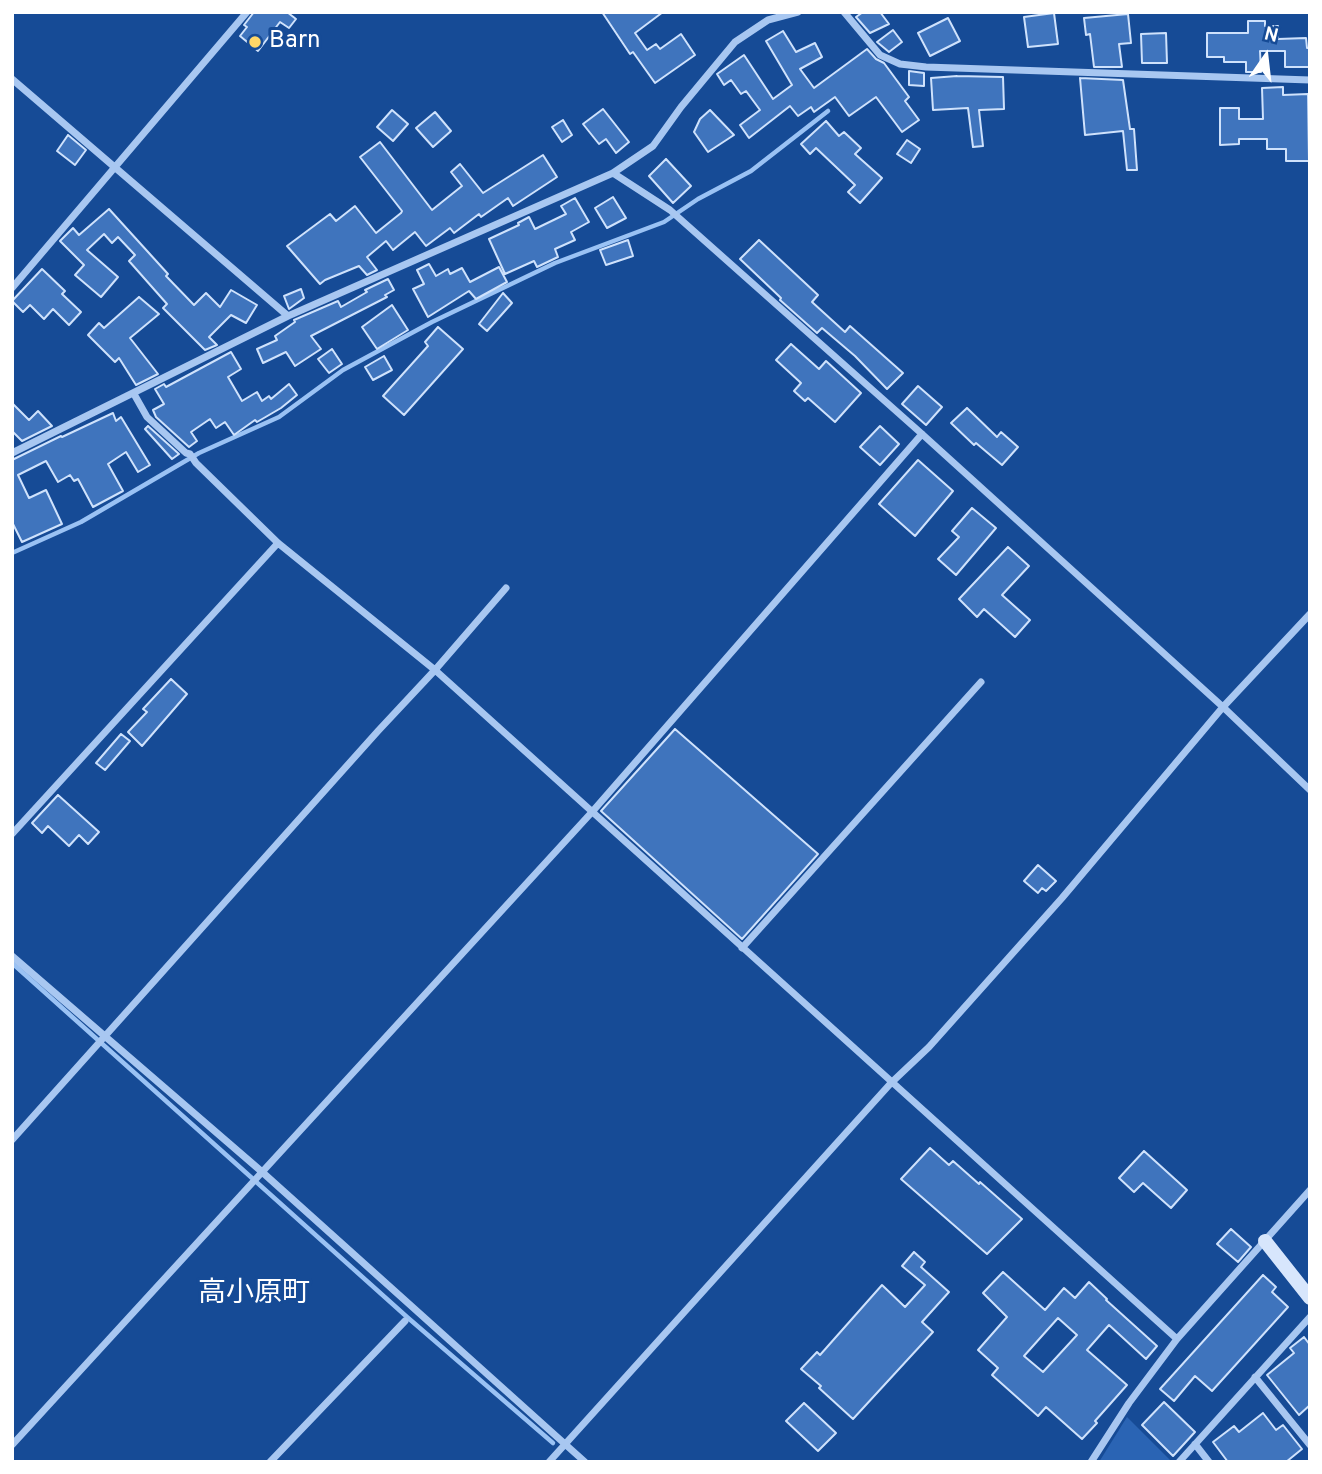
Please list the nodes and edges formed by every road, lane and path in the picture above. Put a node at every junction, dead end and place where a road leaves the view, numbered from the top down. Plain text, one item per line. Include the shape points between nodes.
1 (247, 12) edge
2 (798, 12) edge
3 (844, 12) edge
4 (767, 16) edge
5 (12, 79) edge
6 (1310, 80) edge
7 (114, 166) junction
8 (613, 173) junction
9 (12, 288) edge
10 (288, 316) junction
11 (134, 394) junction
12 (922, 434) junction
13 (12, 453) edge
14 (278, 543) junction
15 (506, 588) dead end
16 (1310, 614) edge
17 (435, 670) junction
18 (981, 682) dead end
19 (1223, 707) junction
20 (1310, 790) edge
21 (592, 812) junction
22 (12, 834) edge
23 (743, 948) junction
24 (12, 956) edge
25 (105, 1038) junction
26 (891, 1083) junction
27 (12, 1140) edge
28 (260, 1172) junction
29 (1310, 1190) edge
30 (1265, 1241) junction
31 (1310, 1298) edge
32 (1310, 1317) edge
33 (405, 1321) dead end
34 (1177, 1339) junction
35 (1255, 1377) junction
36 (1195, 1444) junction
37 (12, 1445) edge
38 (565, 1445) junction
39 (1310, 1445) edge
40 (270, 1462) edge
41 (549, 1462) edge
42 (585, 1462) edge
43 (1091, 1462) edge
44 (1179, 1462) edge
45 (1209, 1462) edge

1 - 7 street
2 - 4 street
3 - 6 street via 880,55 900,64
4 - 8 street via 735,42 653,146
5 - 7 street
7 - 9 street
7 - 10 street
8 - 10 street
8 - 12 street via 681,219
10 - 11 street
11 - 13 street
11 - 14 street via 147,418 190,454
12 - 19 street
12 - 21 street
14 - 17 street
14 - 22 street
15 - 17 street
16 - 19 street
17 - 21 street
17 - 25 street
18 - 23 street
19 - 20 street
19 - 26 street via 1062,898
21 - 23 street
21 - 28 street
23 - 26 street
24 - 25 street
25 - 27 street
25 - 28 street
26 - 34 street
26 - 38 street
28 - 37 street
28 - 38 street
29 - 30 street
30 - 31 street
30 - 34 street
32 - 35 street
33 - 40 street
34 - 43 street
35 - 36 street
35 - 39 street
36 - 44 street
36 - 45 street
38 - 41 street
38 - 42 street

